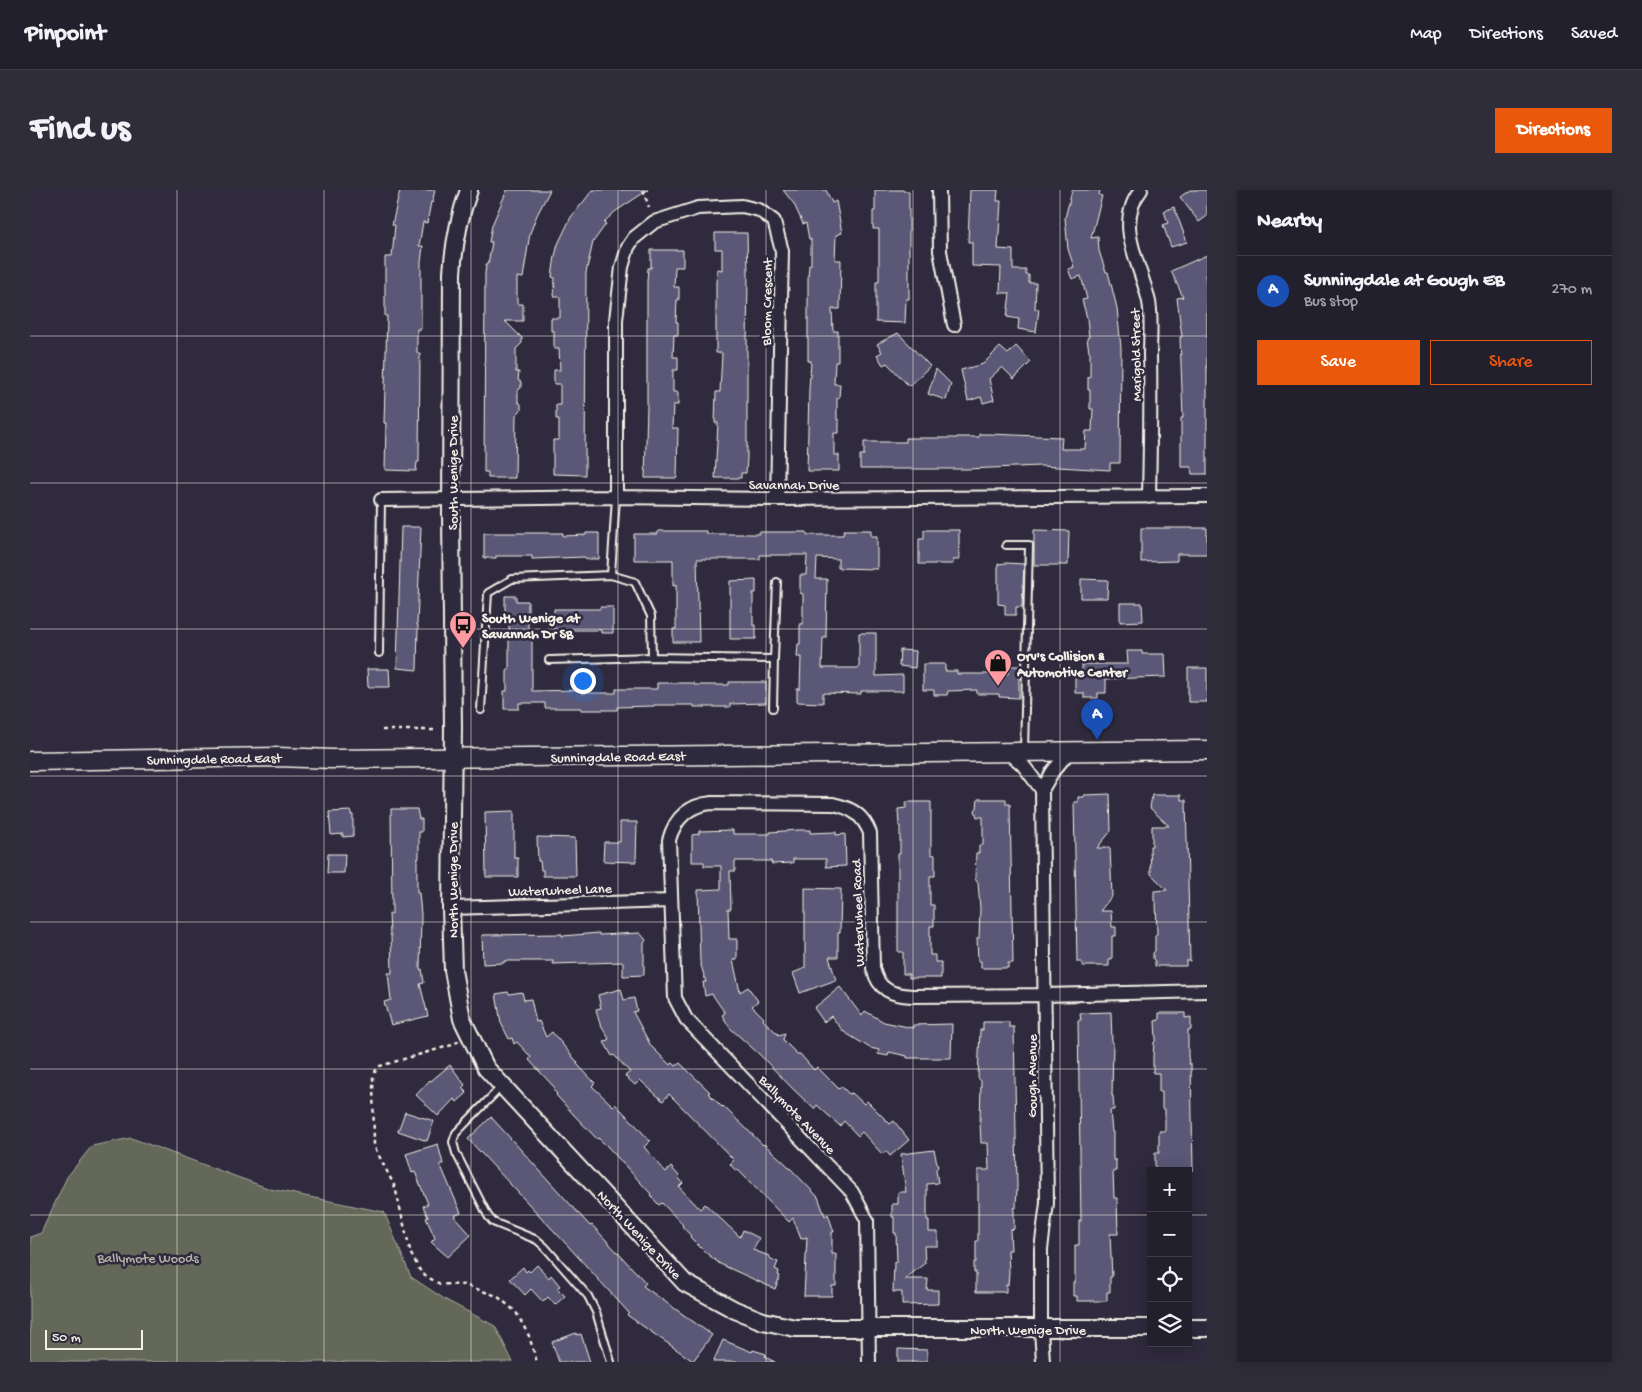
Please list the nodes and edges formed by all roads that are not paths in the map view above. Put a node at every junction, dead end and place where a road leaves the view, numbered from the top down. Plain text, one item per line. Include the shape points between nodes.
1 (469, 190) edge
2 (939, 190) edge
3 (1142, 190) edge
4 (954, 325) dead end
5 (1149, 496) junction
6 (1207, 496) edge
7 (616, 497) junction
8 (777, 499) junction
9 (381, 500) joint
10 (452, 500) junction
11 (1006, 545) dead end
12 (611, 575) junction
13 (777, 582) dead end
14 (380, 653) dead end
15 (652, 657) junction
16 (774, 659) junction
17 (549, 660) dead end
18 (773, 708) dead end
19 (481, 710) dead end
20 (1207, 750) edge
21 (1016, 752) junction
22 (1069, 752) junction
23 (452, 758) junction
24 (30, 761) edge
25 (1042, 790) junction
26 (671, 901) junction
27 (451, 908) junction
28 (1207, 991) edge
29 (1045, 995) junction
30 (502, 1086) junction
31 (869, 1328) junction
32 (1147, 1328) edge
33 (1192, 1328) edge
34 (1207, 1328) edge
35 (1041, 1329) junction
36 (611, 1362) edge
37 (869, 1362) edge
38 (1043, 1362) edge

1 - 10 street, South Wenige Drive via 454,246
2 - 4 street via 940,251
3 - 5 street, Marigold Street via 1135,198 1128,230 1149,303
5 - 6 street, Savannah Drive
5 - 8 street, Savannah Drive
7 - 8 street, Savannah Drive
7 - 8 street, Bloom Crescent via 616,320 622,267 628,247 654,222 698,208 742,206 759,210 774,221 782,251
7 - 10 street, Savannah Drive
7 - 12 lane
9 - 10 street, Savannah Drive
9 - 14 lane
10 - 23 street, South Wenige Drive
11 - 21 lane via 1029,545
12 - 15 lane via 636,582 651,616
12 - 19 lane via 512,579 488,593
13 - 16 lane
15 - 16 lane
15 - 17 lane
16 - 18 lane
20 - 22 main road, Sunningdale Road East
21 - 22 main road, Sunningdale Road East
21 - 23 main road, Sunningdale Road East
21 - 25 street
22 - 25 street
23 - 24 main road, Sunningdale Road East
23 - 27 street, North Wenige Drive
25 - 29 street, Gough Avenue
26 - 27 street, Waterwheel Lane
26 - 29 street, Waterwheel Road via 669,840 677,821 692,808 712,803 843,806 863,819 870,833 873,968 882,986 901,995
26 - 31 street, Ballymote Avenue via 675,998 686,1019 852,1192 867,1220
27 - 30 street, North Wenige Drive via 453,970 462,1019 486,1068
28 - 29 street, Waterwheel Road
29 - 35 street, Gough Avenue via 1047,1203 1041,1249
30 - 31 street, North Wenige Drive via 685,1283 763,1321 795,1328
30 - 36 lane via 456,1133 453,1142 456,1153 493,1222 537,1240 588,1296
31 - 35 street, North Wenige Drive
31 - 37 street, Ballymote Avenue
32 - 35 street, North Wenige Drive
33 - 34 street
35 - 38 street, Gough Avenue

